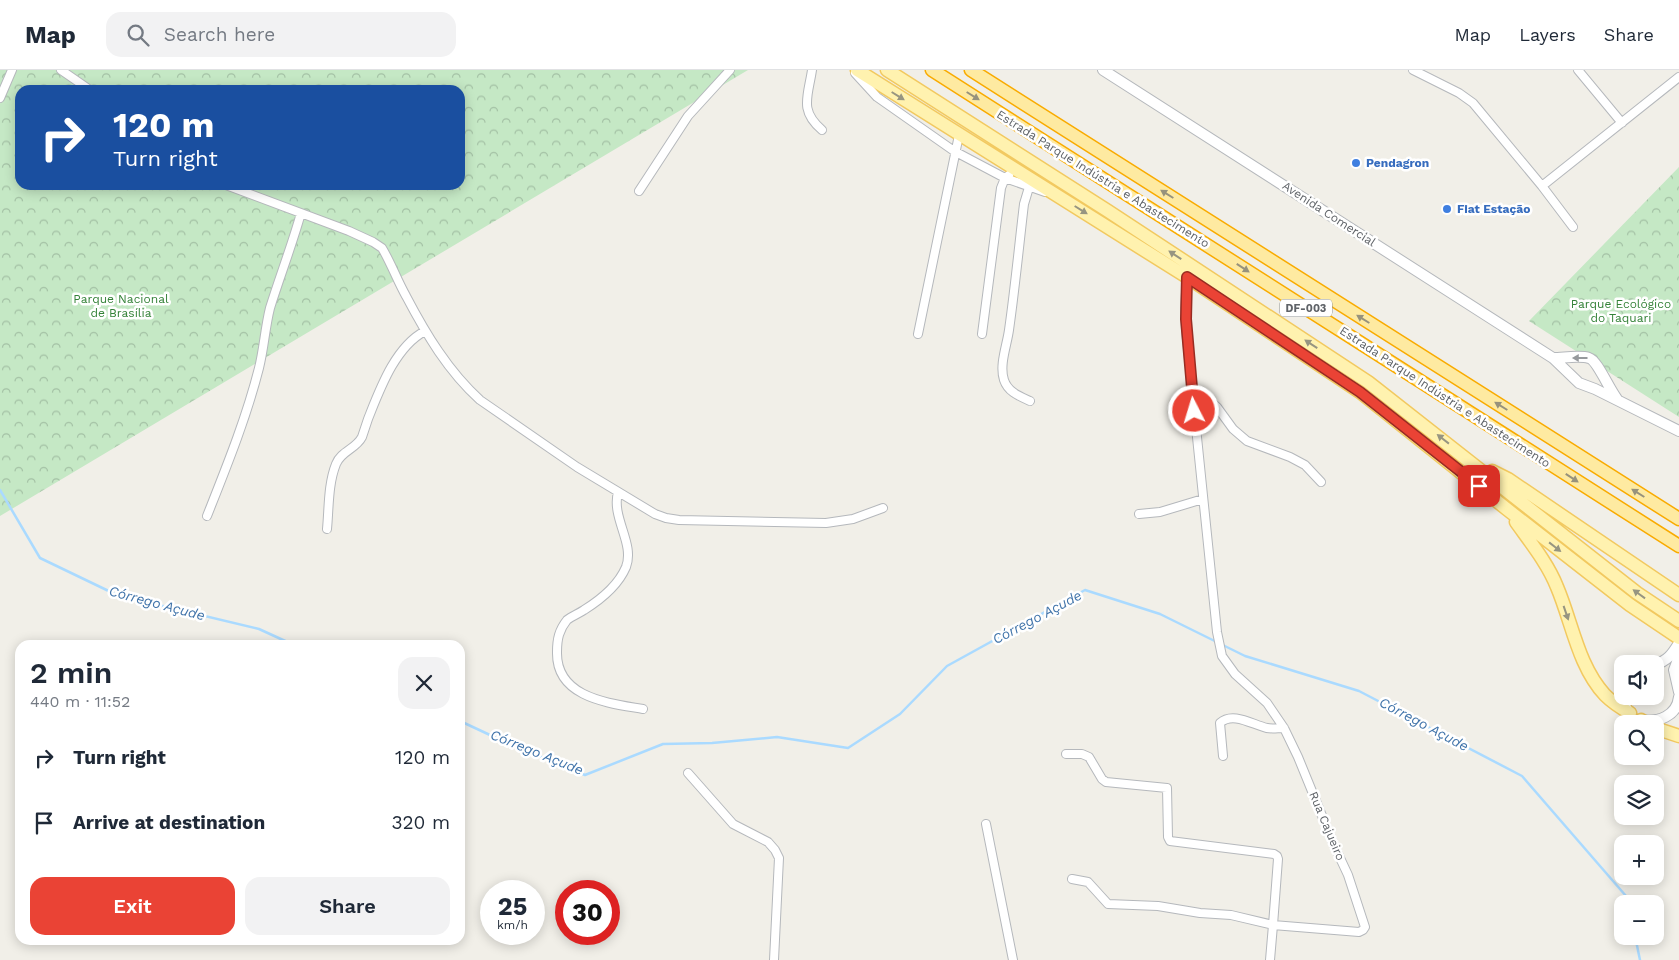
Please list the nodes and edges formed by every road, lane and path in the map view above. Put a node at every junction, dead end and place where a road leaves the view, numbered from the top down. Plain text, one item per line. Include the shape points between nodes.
1 (12, 70) edge
2 (61, 70) edge
3 (730, 70) edge
4 (812, 70) edge
5 (852, 70) edge
6 (857, 70) edge
7 (887, 70) edge
8 (932, 70) edge
9 (970, 70) edge
10 (1103, 70) edge
11 (1412, 70) edge
12 (1578, 70) edge
13 (1679, 78) edge
14 (83, 85) edge
15 (0, 98) edge
16 (1622, 123) junction
17 (822, 130) dead end
18 (959, 135) junction
19 (954, 151) junction
20 (1010, 174) junction
21 (1030, 184) junction
22 (1542, 186) junction
23 (239, 190) edge
24 (639, 191) dead end
25 (301, 213) junction
26 (1573, 227) dead end
27 (1187, 277) junction
28 (425, 331) junction
29 (918, 334) dead end
30 (982, 334) dead end
31 (1554, 358) junction
32 (1599, 367) junction
33 (1588, 386) junction
34 (1192, 394) junction
35 (1618, 400) junction
36 (1030, 401) dead end
37 (1679, 430) edge
38 (1466, 457) junction
39 (1321, 482) dead end
40 (618, 492) junction
41 (1203, 499) junction
42 (883, 508) dead end
43 (1508, 510) junction
44 (1139, 514) dead end
45 (207, 516) dead end
46 (1679, 519) edge
47 (327, 529) dead end
48 (1679, 546) edge
49 (1679, 595) edge
50 (1679, 621) edge
51 (1679, 638) edge
52 (1677, 650) edge
53 (1664, 660) edge
54 (1679, 692) edge
55 (1679, 697) edge
56 (1625, 705) edge
57 (643, 709) dead end
58 (1630, 713) junction
59 (1633, 715) edge
60 (1664, 718) edge
61 (1284, 728) junction
62 (1664, 731) edge
63 (1679, 736) edge
64 (1066, 754) dead end
65 (1223, 756) dead end
66 (688, 773) dead end
67 (986, 824) dead end
68 (1072, 879) dead end
69 (1273, 925) junction
70 (774, 960) edge
71 (1013, 960) edge
72 (1270, 960) edge

1 - 15 street
2 - 14 street
3 - 24 street via 688,116
4 - 17 street via 806,104 808,114
5 - 19 street via 877,97
6 -> 18 main road
38 -> 7 main road via 1368,382
8 -> 48 highway, Estrada Parque Indústria e Abastecimento / DF-003
46 -> 9 highway, Estrada Parque Indústria e Abastecimento / DF-003
10 - 31 street, Avenida Comercial
11 - 22 street via 1473,103
12 - 16 street
13 - 16 street
16 - 22 street
18 - 19 street
18 - 20 main road
19 - 20 street
19 - 29 street
20 - 21 main road
20 - 30 street via 1001,188
21 -> 27 main road via 1058,196
21 - 36 street via 1024,204 1003,379 1013,393
22 - 26 street
23 - 25 street
25 - 28 street via 349,231 382,248
25 - 45 street via 270,308 253,391
27 - 34 street via 1185,308
27 - 43 main road via 1360,392
28 - 40 street via 451,370 480,400
28 - 47 street via 407,344 383,385 361,438 336,462
32 -> 31 street via 1589,358
31 - 33 street, Avenida Comercial via 1579,383
32 - 33 street via 1596,380
32 - 35 street
33 - 35 street, Avenida Comercial
34 - 39 street via 1204,396 1218,406 1247,442 1305,465
34 - 41 street
35 - 37 street, Avenida Comercial
38 - 49 main road via 1508,479
50 -> 38 main road via 1636,593
40 - 42 street via 655,514 679,520 826,523 853,519
40 - 57 street via 617,514 628,548 626,566 611,589 569,618 560,629 557,655 564,679 590,698
41 - 44 street via 1160,512
41 - 61 street, Rua Cajueiro via 1222,656 1235,674 1266,703
43 -> 51 main road
43 -> 58 main road via 1557,586 1592,676 1605,695
52 - 53 street
52 - 54 street via 1674,670
55 - 60 street via 1675,708
56 - 58 street
58 - 59 street
61 - 65 street via 1269,728 1234,718 1223,720 1220,723
61 - 69 street, Rua Cajueiro via 1348,875 1365,926 1359,932
62 - 63 main road
64 - 69 street via 1086,755 1106,782 1167,788 1170,841 1277,856
66 - 70 street via 733,824 768,842 779,858
67 - 71 street
68 - 69 street via 1088,882 1108,904 1231,915
69 - 72 street

